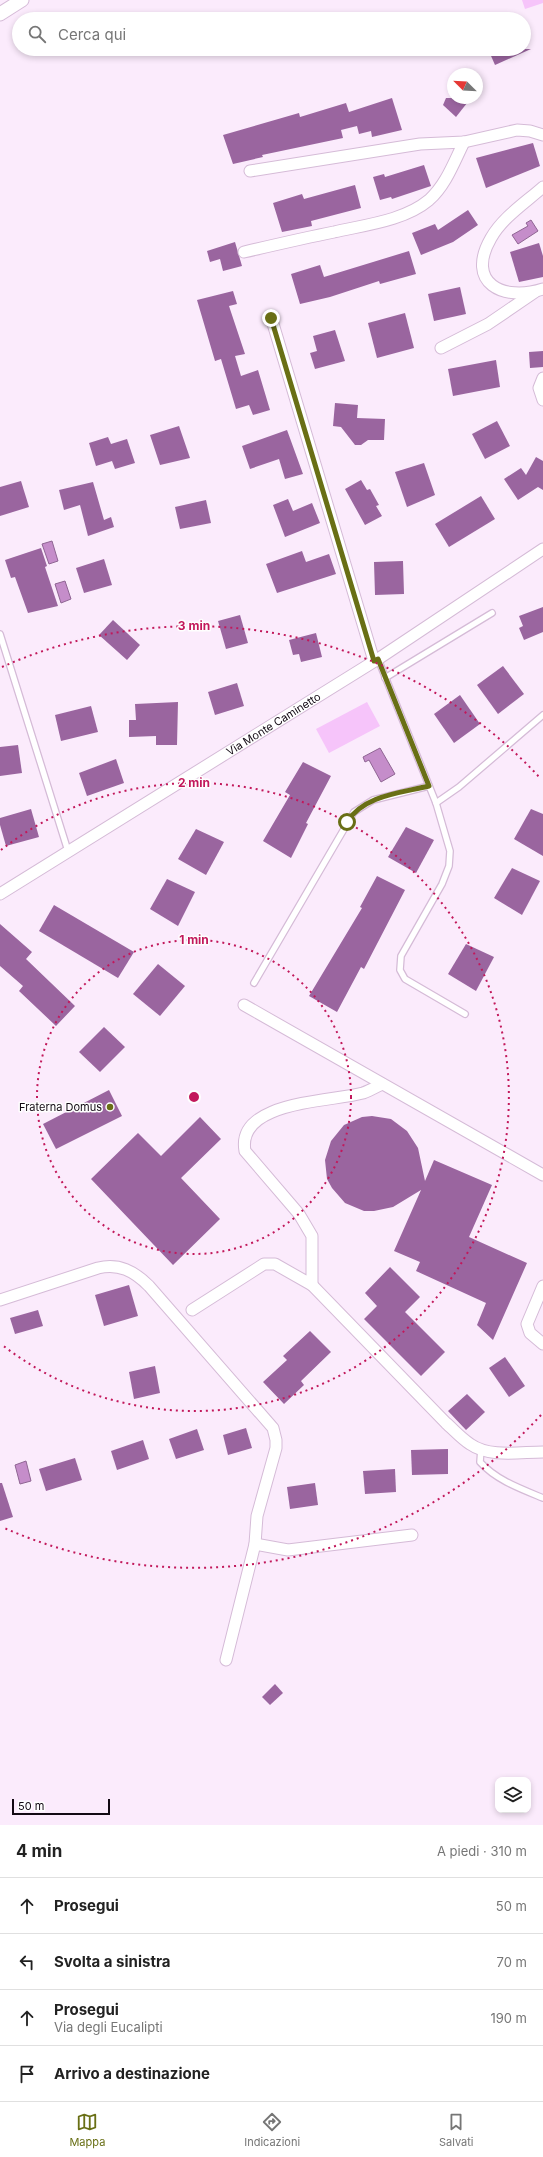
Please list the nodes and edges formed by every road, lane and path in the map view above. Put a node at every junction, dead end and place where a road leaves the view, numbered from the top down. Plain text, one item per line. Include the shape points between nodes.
1 (22, 0) edge
2 (0, 14) edge
3 (543, 135) edge
4 (464, 142) junction
5 (250, 171) dead end
6 (543, 187) edge
7 (244, 252) dead end
8 (540, 290) edge
9 (271, 318) dead end
10 (442, 348) dead end
11 (543, 378) edge
12 (543, 400) edge
13 (543, 549) edge
14 (492, 613) dead end
15 (0, 634) edge
16 (376, 660) junction
17 (386, 678) junction
18 (543, 715) edge
19 (429, 786) junction
20 (436, 803) junction
21 (68, 851) junction
22 (0, 894) edge
23 (254, 983) dead end
24 (244, 1005) dead end
25 (465, 1014) dead end
26 (382, 1084) junction
27 (543, 1175) edge
28 (312, 1285) junction
29 (543, 1286) edge
30 (0, 1300) edge
31 (192, 1310) dead end
32 (543, 1344) edge
33 (481, 1450) junction
34 (543, 1452) edge
35 (543, 1498) edge
36 (412, 1535) dead end
37 (255, 1544) junction
38 (226, 1660) dead end

1 - 2 street
3 - 4 street via 530,130 517,130
4 - 5 street via 420,144
4 - 7 street via 450,172 439,188 429,200 417,208 383,221
6 - 8 street via 502,223 488,243 483,260 486,277 495,288 507,292
8 - 10 street via 488,324
9 - 16 street
11 - 12 street via 539,388
13 - 16 street, Via Monte Caminetto
14 - 17 lane
15 - 21 lane
16 - 17 lane
16 - 21 street, Via Monte Caminetto
17 - 19 lane
18 - 20 lane via 459,787
19 - 20 lane
19 - 23 lane via 373,800 354,812
20 - 25 lane via 450,851 449,866 438,894 402,956 400,970 405,978
21 - 22 street, Via Monte Caminetto
24 - 26 street
26 - 27 street
26 - 28 street via 364,1093 276,1109 253,1123 243,1141 245,1152 299,1214 312,1236
28 - 31 street via 275,1264 264,1264
28 - 33 street via 446,1423
29 - 32 street via 528,1324 530,1333
30 - 37 street via 104,1266 125,1268 149,1286 275,1433 276,1448 257,1516
33 - 34 street
33 - 35 lane via 480,1462 488,1470 515,1486
36 - 37 street via 288,1550
37 - 38 street

